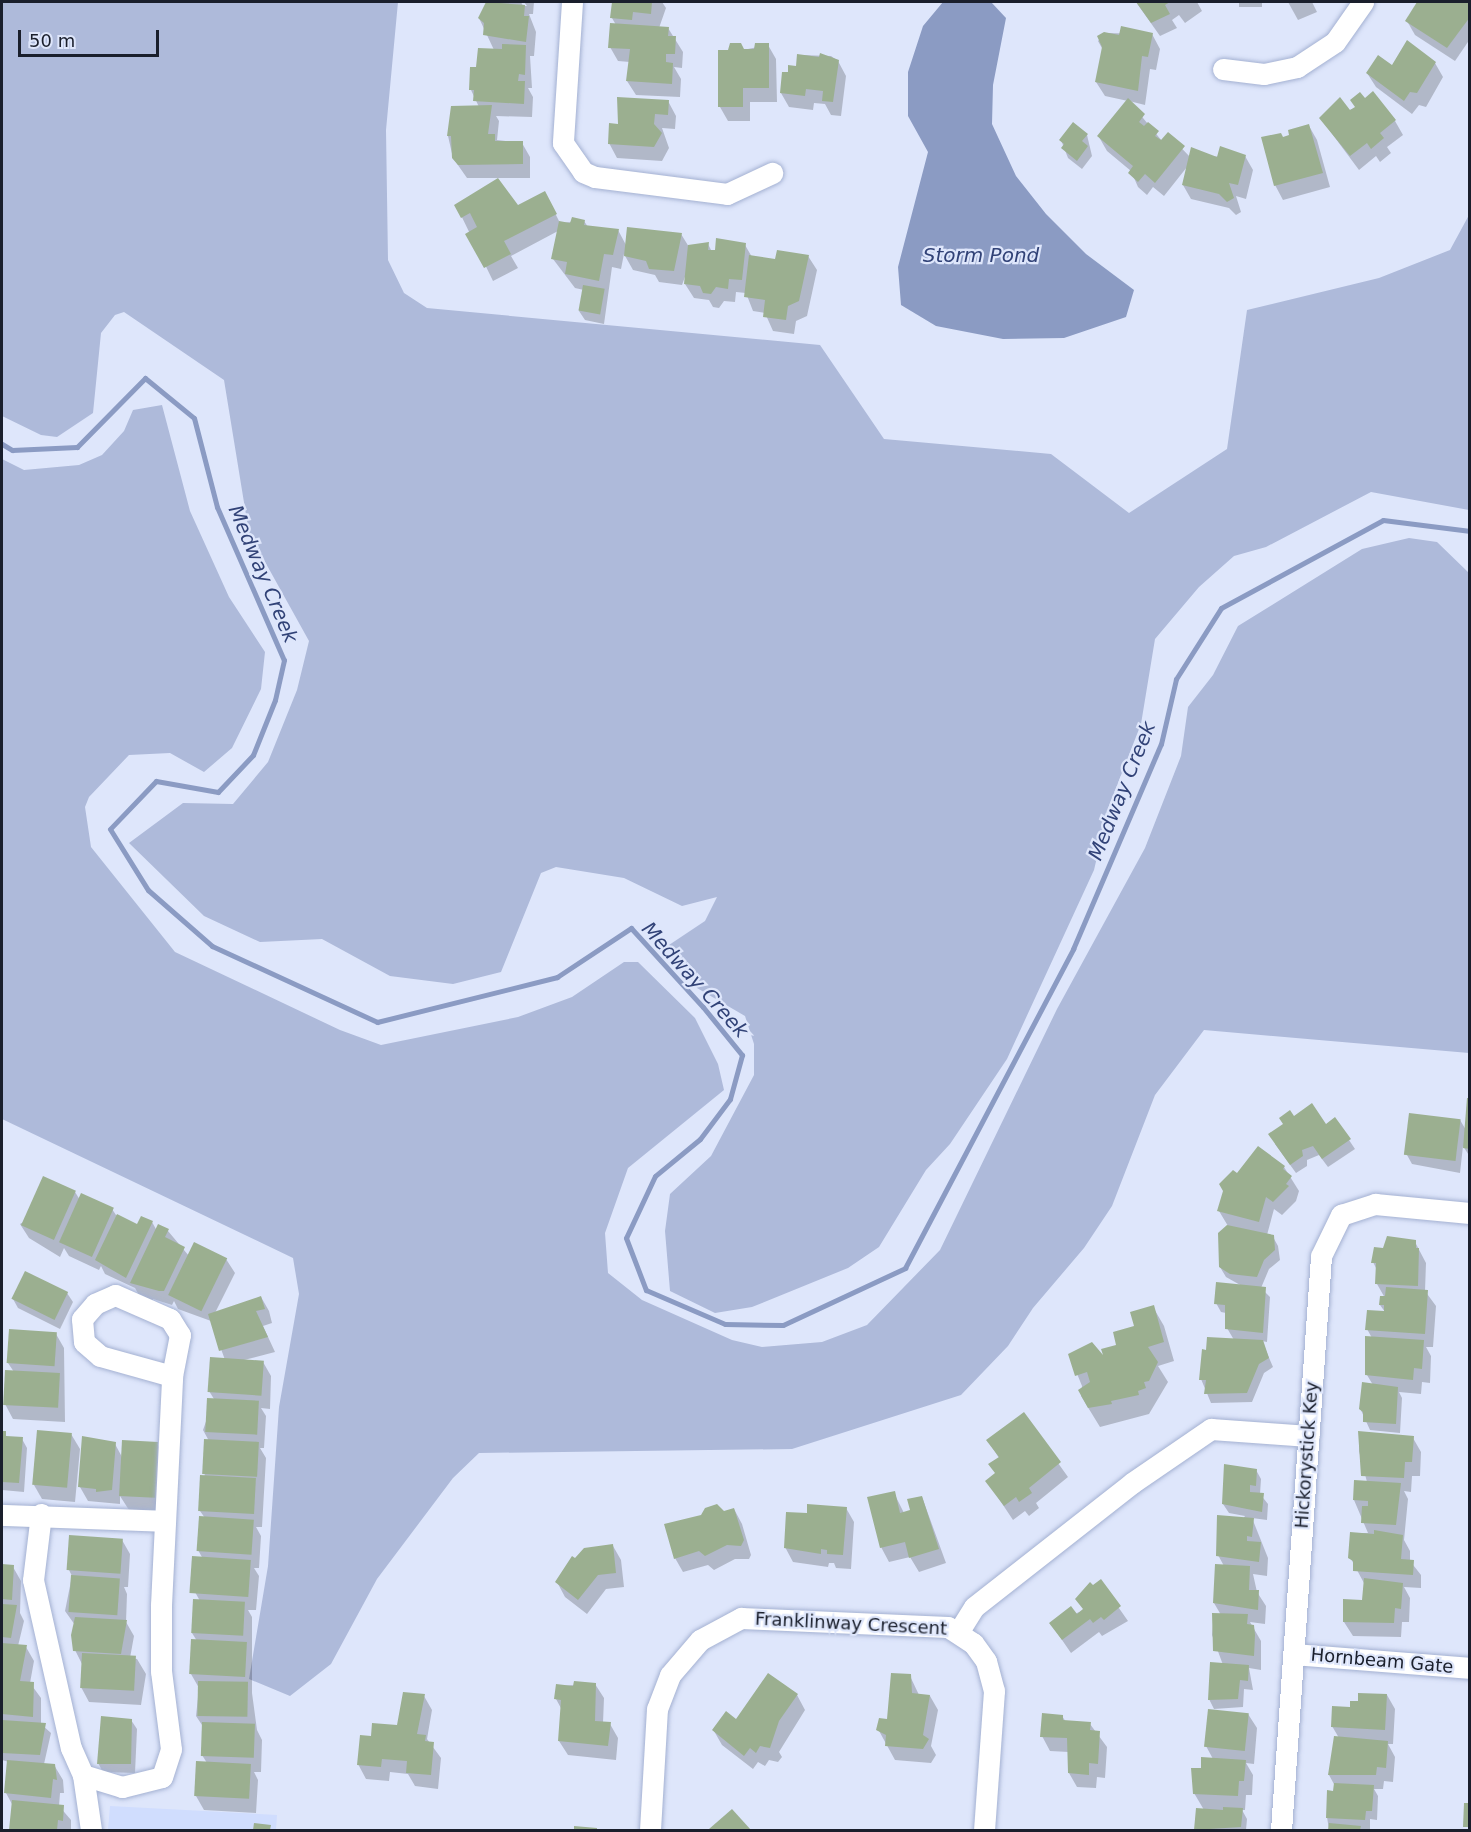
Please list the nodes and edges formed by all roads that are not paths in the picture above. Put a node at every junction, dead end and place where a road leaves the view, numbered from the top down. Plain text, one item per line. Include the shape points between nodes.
1 (572, 2) edge
2 (1363, 2) edge
3 (1223, 69) dead end
4 (772, 173) dead end
5 (1470, 1213) edge
6 (172, 1376) junction
7 (1309, 1436) junction
8 (41, 1514) junction
9 (2, 1515) edge
10 (165, 1521) junction
11 (959, 1631) junction
12 (1294, 1654) junction
13 (1470, 1668) edge
14 (83, 1775) junction
15 (91, 1830) edge
16 (650, 1830) edge
17 (984, 1830) edge
18 (1281, 1830) edge

1 - 4 street via 563,143 583,172 595,177 727,194
2 - 3 street via 1335,42 1298,67 1264,74
5 - 7 street, Hickorystick Key via 1375,1204 1341,1215 1321,1256
6 - 6 street via 180,1335 170,1319 115,1294 95,1304 82,1319 84,1342 100,1356
6 - 10 street
7 - 11 street, Franklinway Crescent via 1210,1428 1132,1483 974,1607
7 - 12 street, Hickorystick Key
8 - 9 street
8 - 10 street
8 - 14 street via 33,1580 71,1748
10 - 14 street via 161,1671 171,1749 168,1759 162,1777 122,1786
11 - 16 street, Franklinway Crescent via 948,1626 741,1618 700,1640 670,1675 657,1709
11 - 17 street, Franklinway Crescent via 986,1661 994,1691
12 - 13 street, Hornbeam Gate
12 - 18 street, Hickorystick Key
14 - 15 street

